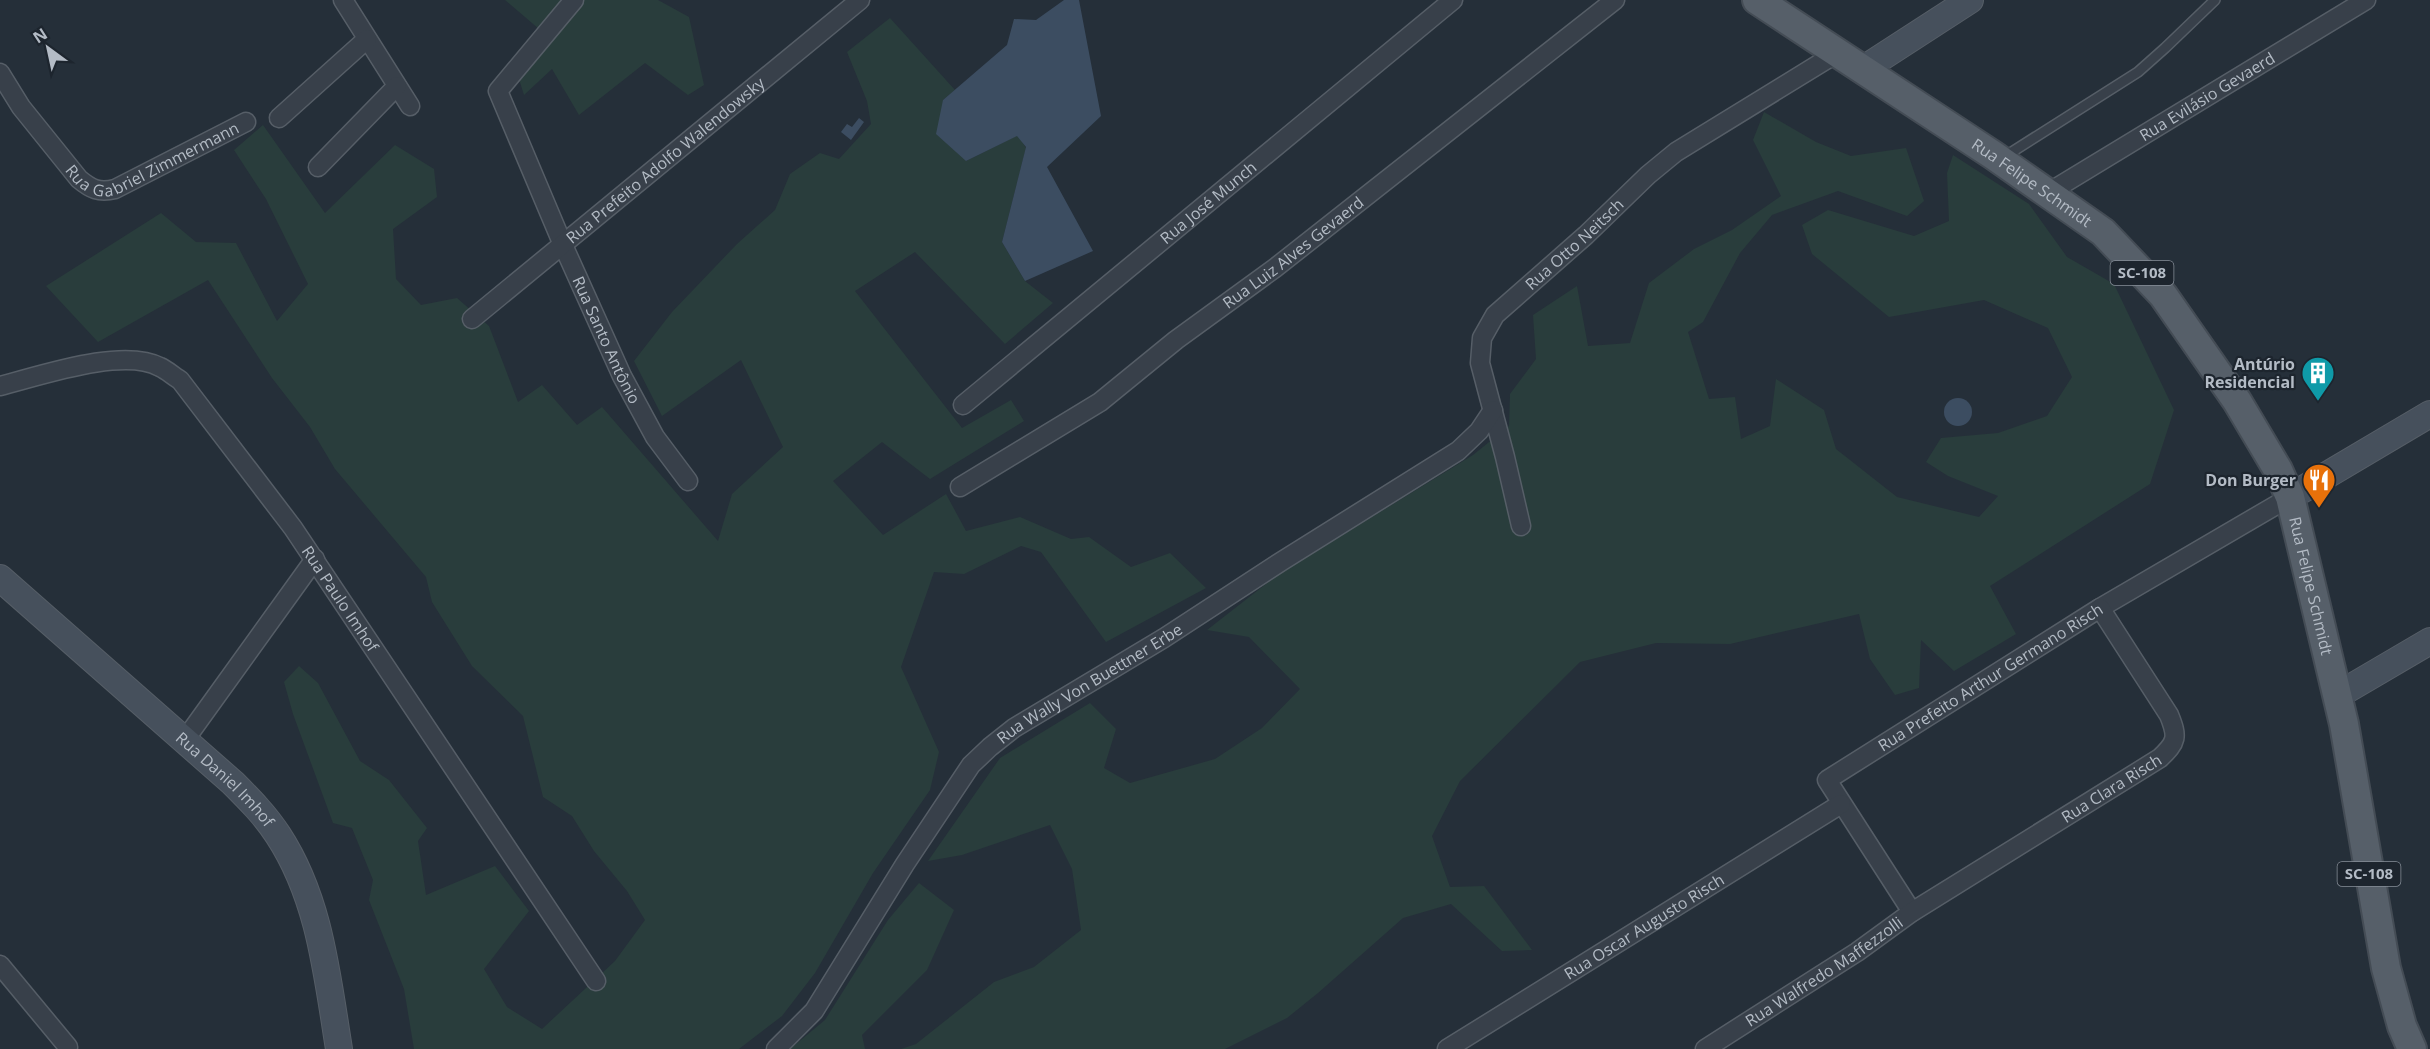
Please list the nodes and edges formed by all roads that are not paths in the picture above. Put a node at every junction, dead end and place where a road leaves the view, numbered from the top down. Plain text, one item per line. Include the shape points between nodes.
1 (343, 0) edge
2 (574, 0) edge
3 (860, 0) edge
4 (1453, 0) edge
5 (1615, 0) edge
6 (1757, 0) edge
7 (1970, 0) edge
8 (2214, 0) edge
9 (2366, 0) edge
10 (367, 39) junction
11 (1837, 53) junction
12 (1862, 70) junction
13 (0, 73) edge
14 (397, 86) junction
15 (410, 106) dead end
16 (279, 118) dead end
17 (246, 122) dead end
18 (1999, 160) junction
19 (318, 167) dead end
20 (2049, 193) junction
21 (563, 245) junction
22 (472, 319) dead end
23 (0, 386) edge
24 (963, 405) dead end
25 (1493, 410) junction
26 (2430, 414) edge
27 (688, 481) dead end
28 (960, 487) dead end
29 (2290, 497) junction
30 (1521, 526) dead end
31 (315, 559) junction
32 (0, 578) edge
33 (2100, 608) junction
34 (2430, 641) edge
35 (2338, 695) junction
36 (184, 741) junction
37 (1842, 804) junction
38 (1912, 912) junction
39 (0, 965) edge
40 (596, 981) dead end
41 (68, 1047) dead end
42 (339, 1049) edge
43 (776, 1049) edge
44 (1447, 1049) edge
45 (1706, 1049) edge
46 (2412, 1049) edge

1 - 10 street
2 - 21 street, Rua Santo Antônio via 498,91
3 - 21 street, Rua Prefeito Adolfo Walendowsky
4 - 24 street, Rua José Munch
5 - 28 street, Rua Luiz Alves Gevaerd via 1100,402
6 - 11 main road, Rua Felipe Schmidt / SC-108
7 - 12 street
8 - 18 lane via 2138,72
9 - 20 street, Rua Evilásio Gevaerd
10 - 14 street
10 - 16 street
11 - 12 main road, Rua Felipe Schmidt / SC-108
11 - 25 street, Rua Otto Neitsch via 1676,152 1495,315 1482,338 1480,363
12 - 18 main road, Rua Felipe Schmidt / SC-108
13 - 17 street, Rua Gabriel Zimmermann via 21,107 79,179 90,189 102,192
14 - 15 street
14 - 19 street
18 - 20 main road, Rua Felipe Schmidt / SC-108
20 - 29 main road, Rua Felipe Schmidt / SC-108 via 2103,232 2163,295 2237,401
21 - 22 street, Rua Prefeito Adolfo Walendowsky
21 - 27 street, Rua Santo Antônio via 638,407
23 - 31 street, Rua Paulo Imhof via 109,361 159,366 180,380
25 - 30 street, Rua Otto Neitsch
25 - 43 street, Rua Wally Von Buettner Erbe via 1458,451 1164,638 1014,728 990,747 971,765 905,864 814,1011
26 - 29 street
29 - 33 street, Rua Prefeito Arthur Germano Risch
29 - 35 main road, Rua Felipe Schmidt / SC-108
31 - 36 street
31 - 40 street, Rua Paulo Imhof
32 - 36 street, Rua Daniel Imhof
33 - 37 street, Rua Prefeito Arthur Germano Risch via 1827,780
33 - 38 street, Rua Clara Risch via 2169,715 2176,732 2173,746 2160,758
34 - 35 street
35 - 46 main road, Rua Felipe Schmidt / SC-108 via 2386,968
36 - 42 street, Rua Daniel Imhof via 257,808 290,855 316,919
37 - 38 street, Rua Prefeito Arthur Germano Risch
37 - 44 street, Rua Oscar Augusto Risch
38 - 45 street, Rua Walfredo Maffezzolli
39 - 41 street

